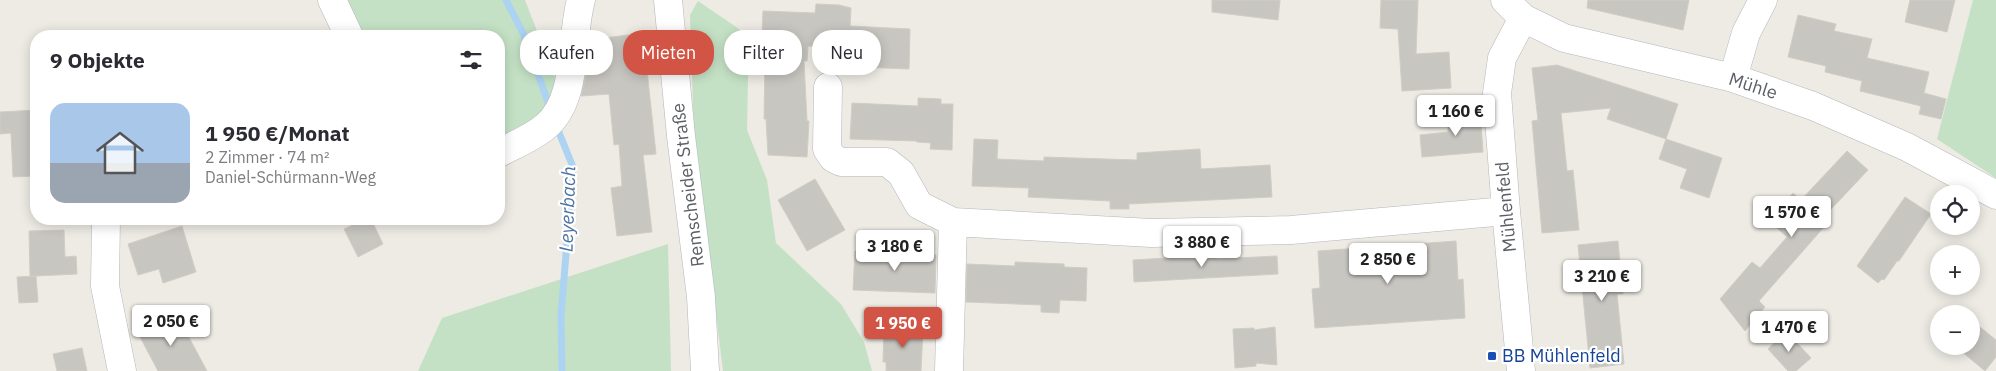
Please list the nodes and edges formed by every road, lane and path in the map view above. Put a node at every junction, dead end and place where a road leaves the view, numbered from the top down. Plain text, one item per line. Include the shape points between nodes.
1 (332, 0) edge
2 (581, 0) edge
3 (668, 0) edge
4 (1763, 0) edge
5 (1514, 9) edge
6 (346, 30) edge
7 (1733, 78) junction
8 (828, 87) dead end
9 (505, 149) edge
10 (1996, 195) edge
11 (1506, 211) junction
12 (953, 222) junction
13 (106, 225) edge
14 (122, 371) edge
15 (705, 371) edge
16 (949, 371) edge
17 (1522, 371) edge

1 - 6 street
2 - 9 street via 576,17 568,90 555,115
3 - 15 street, Remscheider Straße via 701,297
4 - 7 street via 1746,33
5 - 7 street, Mühle via 1564,38
5 - 11 street, Mühlenfeld via 1497,93
7 - 10 street, Mühle via 1813,106 1907,147
8 - 12 street via 827,149 833,158 841,162 887,162 901,173 919,205
11 - 12 street via 1290,230 1151,233
11 - 17 street, Mühlenfeld
12 - 16 street
13 - 14 street via 105,286

